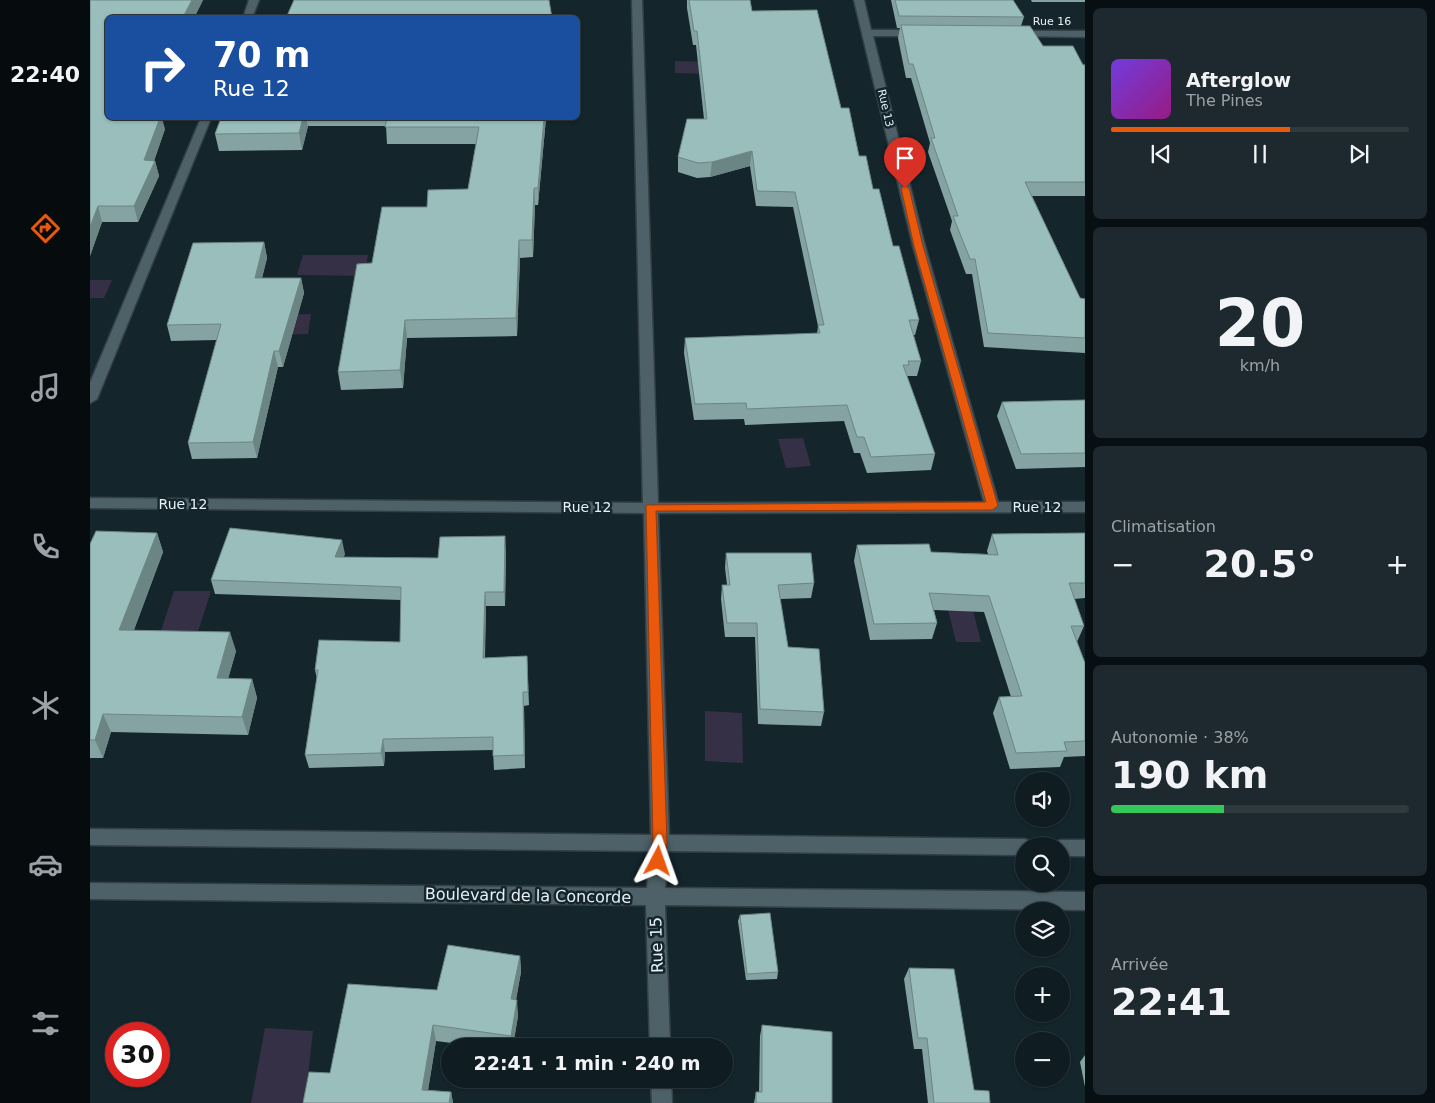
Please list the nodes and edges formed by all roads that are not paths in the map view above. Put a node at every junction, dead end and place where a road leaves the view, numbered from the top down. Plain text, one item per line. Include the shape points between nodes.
1 (254, 0) edge
2 (637, 0) edge
3 (859, 0) edge
4 (248, 15) edge
5 (869, 33) junction
6 (928, 33) edge
7 (1006, 34) edge
8 (1085, 34) edge
9 (205, 120) edge
10 (90, 399) edge
11 (90, 503) edge
12 (992, 506) junction
13 (1085, 507) edge
14 (650, 508) junction
15 (90, 837) edge
16 (660, 843) junction
17 (1015, 848) edge
18 (1070, 848) edge
19 (1085, 848) edge
20 (90, 891) edge
21 (654, 897) junction
22 (1085, 901) edge
23 (660, 1038) edge
24 (661, 1088) edge
25 (662, 1103) edge

1 - 4 street
2 - 14 street, Rue 15
3 - 5 street, Rue 13
5 - 6 street
5 - 12 street, Rue 13 via 919,246
7 - 8 street, Rue 16
9 - 10 street
11 - 14 street, Rue 12
12 - 13 street, Rue 12
12 - 14 street, Rue 12
14 - 16 street, Rue 15
15 - 16 street
16 - 17 street
16 - 21 street, Rue 15
18 - 19 street
20 - 21 street, Boulevard de la Concorde
21 - 22 street, Boulevard de la Concorde
21 - 23 street, Rue 15
24 - 25 street

